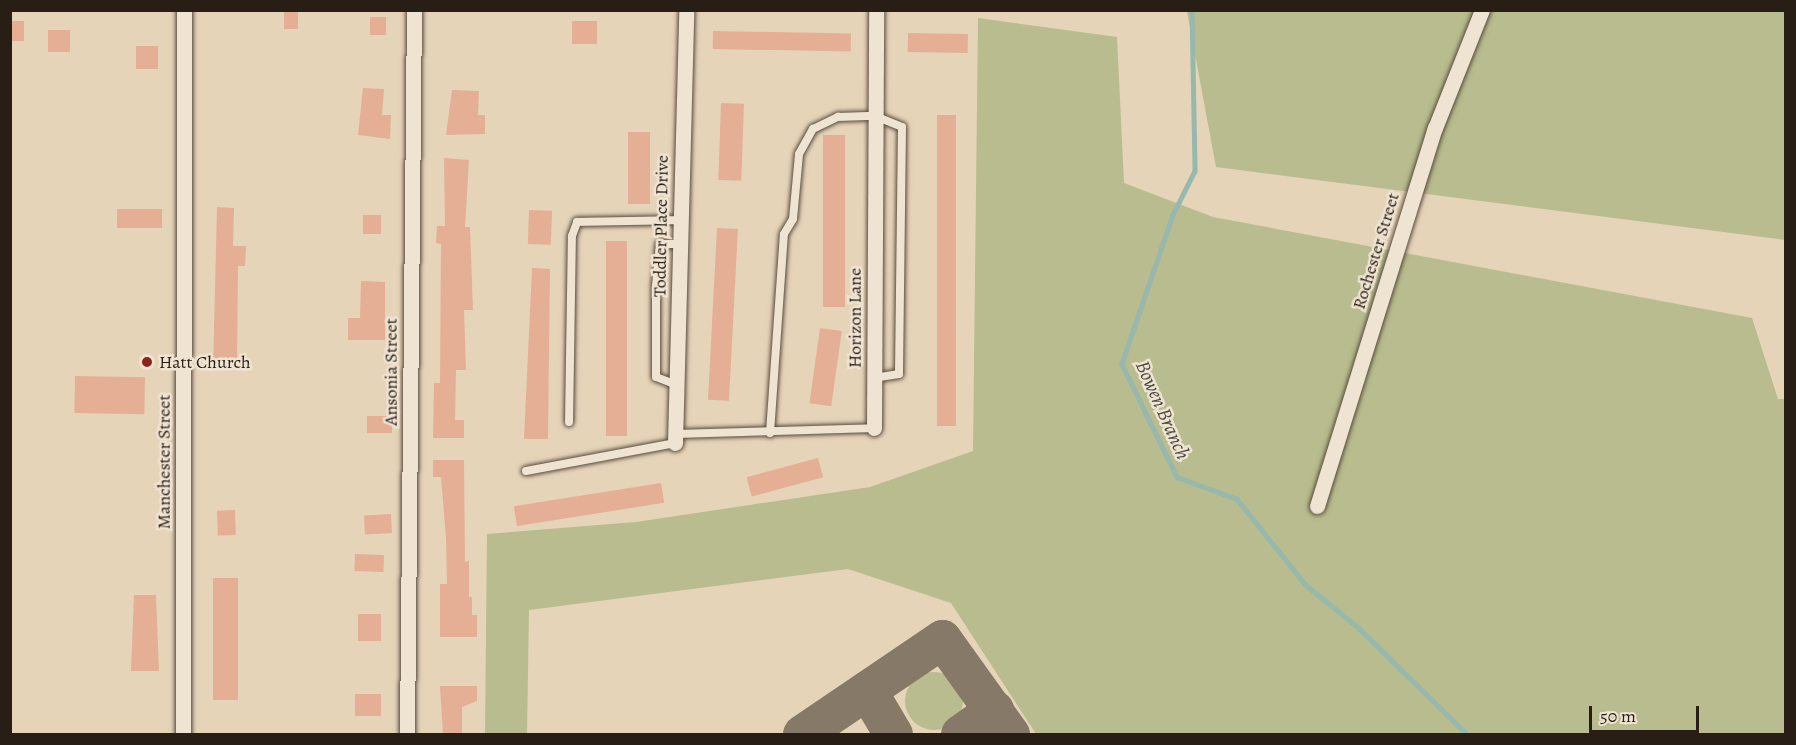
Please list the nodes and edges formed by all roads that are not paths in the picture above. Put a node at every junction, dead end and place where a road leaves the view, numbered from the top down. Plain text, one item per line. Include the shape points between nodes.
1 (184, 10) edge
2 (414, 10) edge
3 (686, 10) edge
4 (876, 10) edge
5 (1482, 10) edge
6 (875, 116) junction
7 (681, 220) junction
8 (680, 244) junction
9 (874, 378) junction
10 (677, 385) junction
11 (569, 422) dead end
12 (873, 428) joint
13 (770, 433) junction
14 (675, 438) junction
15 (526, 471) dead end
16 (1317, 506) dead end
17 (183, 735) edge
18 (407, 735) edge

1 - 17 street, Manchester Street
2 - 18 street, Ansonia Street
3 - 7 street, Toddler Place Drive
4 - 6 street, Horizon Lane
5 - 16 street, Rochester Street via 1435,128
6 - 9 street, Horizon Lane
6 - 9 lane via 902,127 899,374
6 - 13 lane via 838,117 813,129 799,154 793,219 784,234
7 - 8 street, Toddler Place Drive
7 - 11 lane via 577,222 572,236
8 - 10 street, Toddler Place Drive
8 - 10 lane via 660,244 656,286 656,377
9 - 12 street, Horizon Lane
10 - 14 street, Toddler Place Drive
12 - 13 lane, Horizon Lane
13 - 14 lane, Horizon Lane
14 - 15 lane, Horizon Lane

